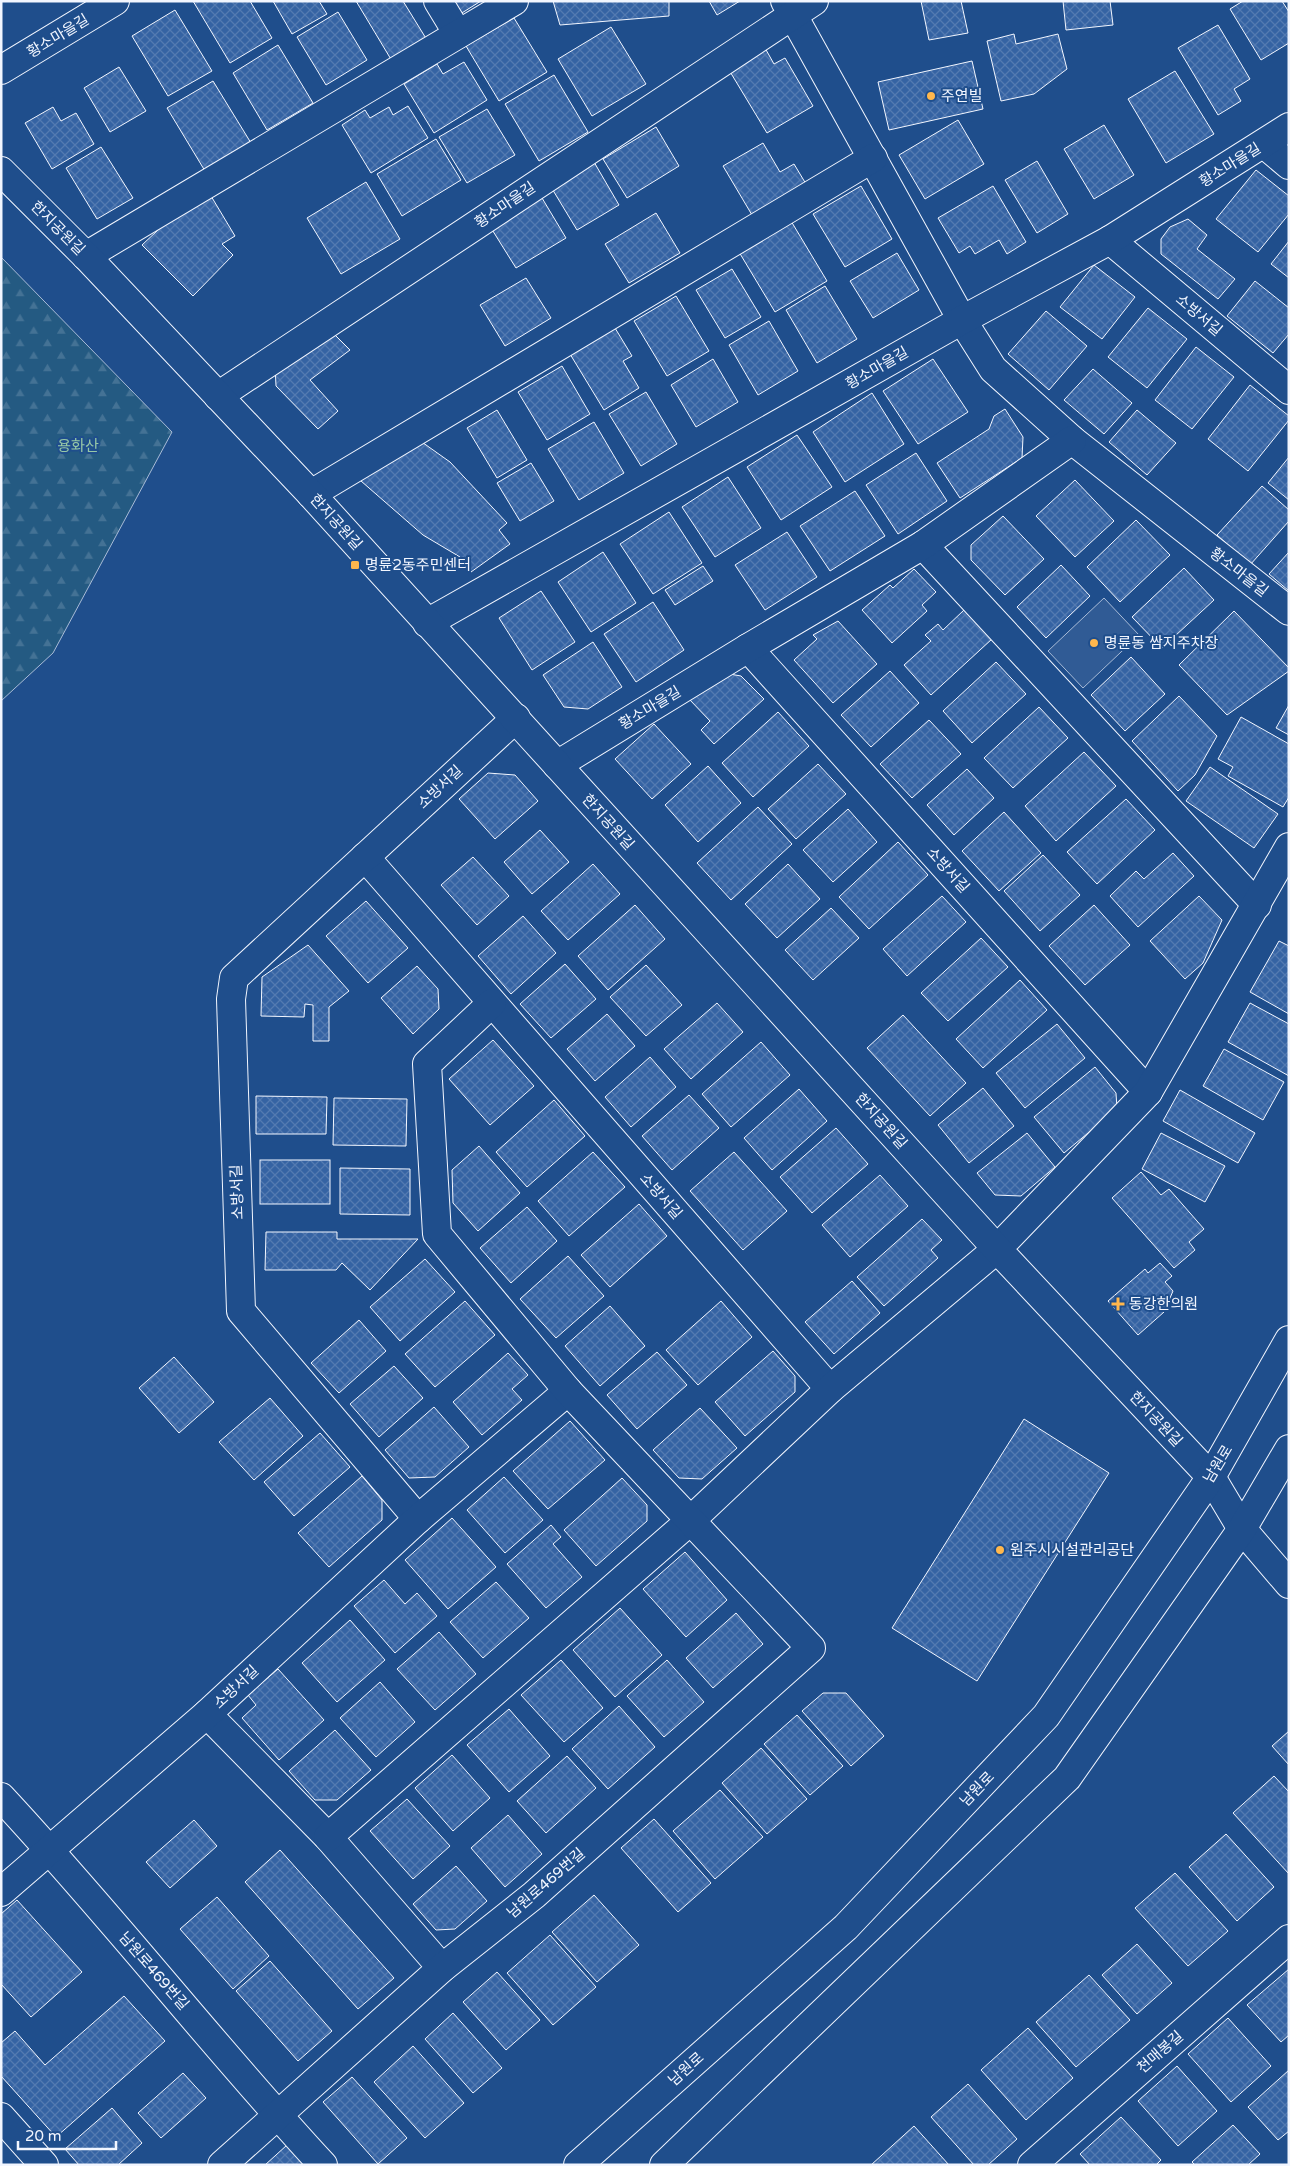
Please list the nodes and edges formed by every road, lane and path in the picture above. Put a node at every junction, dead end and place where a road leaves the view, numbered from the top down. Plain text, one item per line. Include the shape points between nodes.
1 (116, 1) edge
2 (438, 1) edge
3 (514, 1) edge
4 (797, 6) edge
5 (458, 34) junction
6 (1, 70) edge
7 (1289, 126) edge
8 (1264, 144) junction
9 (873, 158) junction
10 (1289, 165) edge
11 (1, 171) edge
12 (1110, 240) junction
13 (86, 256) junction
14 (962, 320) junction
15 (1289, 390) edge
16 (218, 396) junction
17 (1072, 440) junction
18 (310, 494) junction
19 (923, 545) junction
20 (1289, 611) edge
21 (427, 623) junction
22 (748, 648) junction
23 (516, 718) junction
24 (557, 765) junction
25 (1289, 847) edge
26 (365, 857) junction
27 (1257, 905) junction
28 (492, 1003) junction
29 (1148, 1092) junction
30 (997, 1249) junction
31 (1289, 1340) edge
32 (830, 1389) junction
33 (568, 1391) junction
34 (1289, 1449) edge
35 (1211, 1477) junction
36 (418, 1519) junction
37 (690, 1521) junction
38 (1242, 1530) junction
39 (1289, 1584) edge
40 (207, 1714) junction
41 (1, 1797) edge
42 (328, 1837) junction
43 (50, 1850) junction
44 (1, 1892) edge
45 (1289, 1939) edge
46 (442, 1968) junction
47 (276, 2114) junction
48 (2, 2120) edge
49 (44, 2165) edge
50 (222, 2165) edge
51 (323, 2165) edge
52 (578, 2165) edge
53 (664, 2165) edge
54 (1032, 2165) edge

1 - 6 street, 황소마을길
2 - 5 street
3 - 5 street
4 - 9 street, 황소마을길
4 - 16 street, 황소마을길
5 - 13 street
7 - 8 street, 황소마을길
8 - 10 street
8 - 12 street, 황소마을길
9 - 14 street, 황소마을길
9 - 18 street
11 - 13 street, 한지공원길
12 - 14 street, 황소마을길
12 - 15 street, 소방서길
13 - 16 street, 한지공원길
14 - 17 street, 황소마을길 via 993,369
14 - 21 street, 황소마을길
16 - 18 street, 한지공원길
17 - 19 street, 황소마을길
17 - 20 street, 황소마을길
18 - 21 street, 한지공원길
19 - 22 street, 황소마을길
19 - 27 street
21 - 23 street, 한지공원길
22 - 24 street, 황소마을길
22 - 29 street, 소방서길
23 - 24 street, 한지공원길
23 - 26 street, 소방서길
24 - 30 street, 한지공원길
25 - 27 street
26 - 28 street, 소방서길
26 - 36 street, 소방서길 via 234,978 230,999 241,1312
27 - 29 street
28 - 32 street, 소방서길
28 - 33 street via 427,1064 437,1234
29 - 30 street
30 - 32 street
30 - 35 street, 한지공원길
31 - 35 street, 남원로
32 - 37 street
33 - 36 street, 소방서길
33 - 37 street
34 - 38 street
35 - 38 street, 한지공원길
35 - 52 street, 남원로 via 1046,1716 846,1927
36 - 40 street, 소방서길
37 - 42 street
37 - 46 street, 남원로469번길 via 811,1648 534,1895
38 - 39 street
38 - 53 street via 1067,1778
40 - 42 street
40 - 43 street, 소방서길
41 - 43 street, 남원로469번길
42 - 46 street
43 - 44 street
43 - 47 street, 남원로469번길
45 - 54 street, 천매봉길
46 - 47 street, 남원로469번길
47 - 50 street, 남원로469번길
47 - 51 street, 남원로469번길
48 - 49 street

